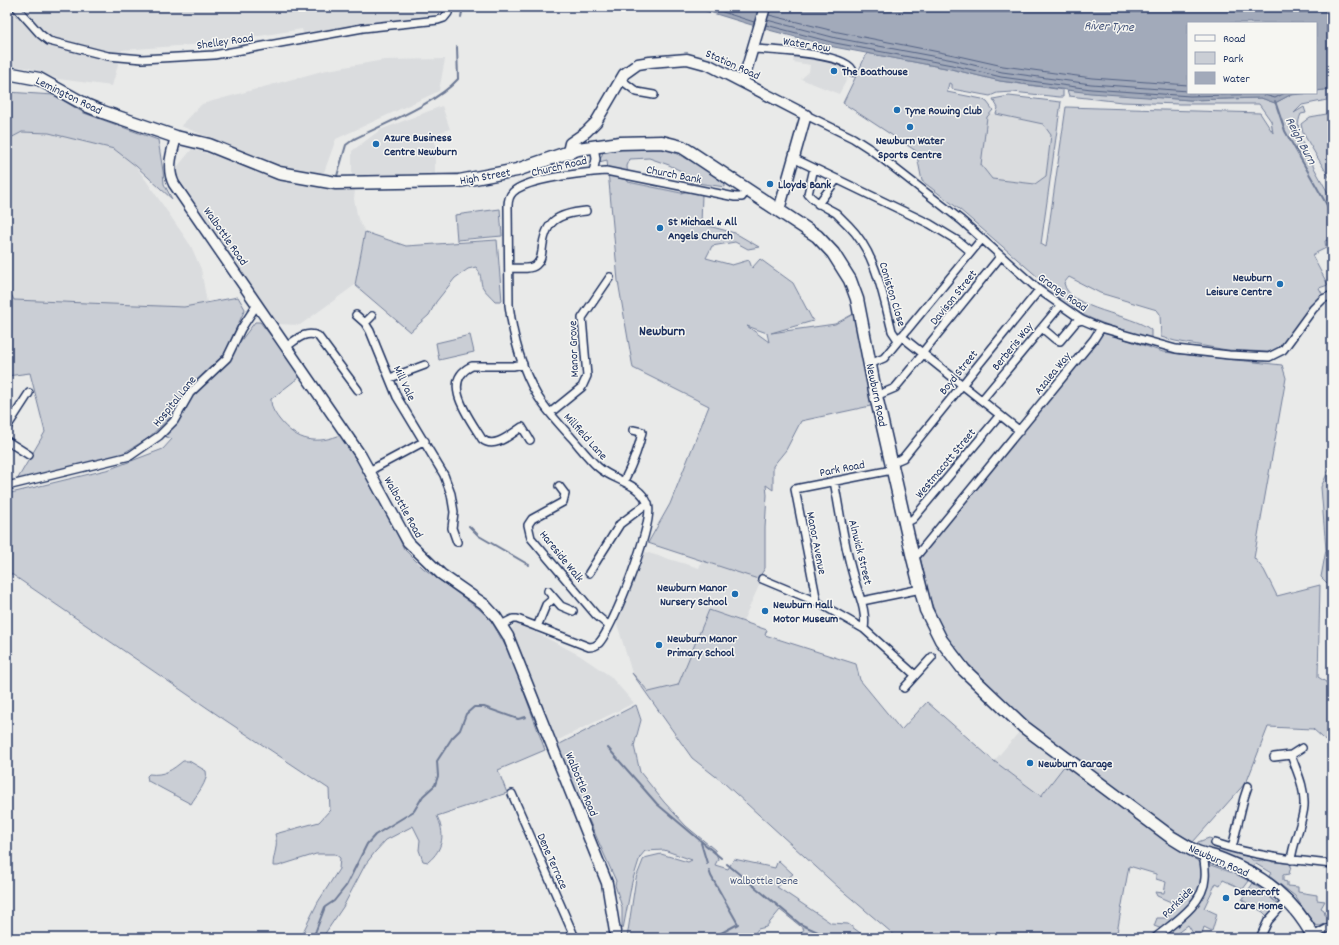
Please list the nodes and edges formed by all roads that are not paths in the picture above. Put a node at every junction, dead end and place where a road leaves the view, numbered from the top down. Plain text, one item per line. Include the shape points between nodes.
1 (16, 7) edge
2 (765, 7) edge
3 (448, 13) dead end
4 (753, 49) junction
5 (853, 72) dead end
6 (7, 73) edge
7 (620, 79) junction
8 (743, 81) junction
9 (654, 95) dead end
10 (806, 115) junction
11 (176, 137) junction
12 (594, 146) junction
13 (568, 152) junction
14 (793, 158) junction
15 (814, 168) junction
16 (593, 172) junction
17 (837, 179) junction
18 (747, 189) junction
19 (818, 204) junction
20 (778, 210) junction
21 (586, 211) dead end
22 (981, 240) junction
23 (970, 251) junction
24 (1000, 256) junction
25 (508, 268) junction
26 (610, 276) dead end
27 (1039, 290) junction
28 (1332, 295) edge
29 (256, 306) junction
30 (1060, 306) junction
31 (356, 315) dead end
32 (372, 316) dead end
33 (1082, 320) junction
34 (365, 323) junction
35 (1042, 328) junction
36 (1101, 328) junction
37 (900, 338) junction
38 (286, 347) junction
39 (923, 352) junction
40 (523, 364) junction
41 (870, 364) junction
42 (425, 365) dead end
43 (390, 378) junction
44 (962, 384) junction
45 (358, 390) dead end
46 (29, 394) dead end
47 (876, 396) junction
48 (982, 400) junction
49 (550, 413) junction
50 (1000, 414) junction
51 (7, 427) edge
52 (633, 430) dead end
53 (1020, 431) junction
54 (530, 440) dead end
55 (7, 441) edge
56 (425, 441) junction
57 (29, 455) dead end
58 (891, 466) junction
59 (369, 471) junction
60 (624, 481) junction
61 (834, 481) junction
62 (7, 486) edge
63 (559, 486) dead end
64 (795, 489) joint
65 (648, 503) junction
66 (905, 523) junction
67 (457, 542) dead end
68 (913, 558) junction
69 (589, 573) dead end
70 (762, 579) dead end
71 (921, 588) junction
72 (548, 590) dead end
73 (554, 598) junction
74 (862, 601) junction
75 (817, 602) junction
76 (573, 611) dead end
77 (501, 625) junction
78 (609, 626) junction
79 (537, 627) junction
80 (864, 629) junction
81 (932, 657) dead end
82 (915, 676) junction
83 (904, 688) dead end
84 (1302, 748) dead end
85 (1291, 755) junction
86 (1274, 757) dead end
87 (1248, 786) dead end
88 (512, 794) dead end
89 (1215, 843) dead end
90 (1232, 848) junction
91 (1203, 854) junction
92 (1291, 860) junction
93 (1332, 864) edge
94 (1287, 900) junction
95 (1332, 926) edge
96 (1314, 937) edge
97 (575, 938) edge
98 (616, 938) edge
99 (1155, 938) edge
100 (1260, 938) edge

1 - 3 street, Shelley Road via 40,34 49,40 108,56 142,59 221,54 363,28 438,20
2 - 4 street
4 - 5 street, Water Row via 840,61 850,66
4 - 8 street
6 - 11 main road, Lemington Road via 39,79 88,106
7 - 8 street, Station Road via 638,64 687,59 710,65
7 - 9 street via 637,92
7 - 13 street, Station Road via 600,117 592,127 570,143
8 - 10 street, Station Road
10 - 14 street
10 - 22 street, Grange Road via 870,149 961,220
11 - 13 main road, High Street via 209,145 279,173 336,183 459,181 518,170
11 - 29 street, Walbottle Road via 170,164 171,178 244,284
12 - 13 main road, High Street
12 - 16 street, Church Road via 596,158
12 - 18 main road, High Street via 650,141 670,143 690,152
14 - 15 street
14 - 20 street
15 - 17 street
15 - 19 street via 808,194
16 - 18 street, Church Bank via 606,171 735,197 742,197
16 - 25 street, Church Road via 551,178 522,186 514,191 508,200
17 - 19 street
17 - 23 street via 930,224
18 - 20 main road, High Street
19 - 37 street, Coniston Close via 836,214 862,243 874,265 892,331
20 - 41 main road, Newburn Road via 817,236 833,252 846,271 857,300
21 - 25 street via 563,214 551,223 545,234 541,258 536,265 528,268
22 - 23 street
22 - 24 street, Grange Road
23 - 37 street
24 - 27 street, Grange Road
24 - 39 street, Davison Street
25 - 40 street, Millfield Lane via 511,320
26 - 49 street, Manor Grove via 582,318 587,376 584,384
27 - 30 street, Grange Road
27 - 44 street, Boyd Street
28 - 36 street, Grange Road via 1313,309 1283,350 1269,357 1176,349
29 - 38 street, Walbottle Road
29 - 62 street, Hospital Lane via 227,358 190,393 174,421 159,436 130,456
30 - 33 street, Grange Road
30 - 35 street, Berberis Way
31 - 34 street, Mill Vale
32 - 34 street
33 - 35 street via 1076,322 1060,341
33 - 36 street, Grange Road
34 - 43 street, Mill Vale
35 - 48 street, Berberis Way
36 - 53 street, Azalea Way
37 - 39 street
37 - 41 street via 884,358
38 - 45 street via 305,334 318,336
38 - 59 street, Walbottle Road
39 - 44 street
39 - 47 street, Davison Street via 895,388
40 - 49 street, Millfield Lane via 535,391
40 - 54 street via 472,366 459,376 457,393 485,442 495,443 522,427
41 - 47 main road, Newburn Road
42 - 43 street
43 - 56 street, Mill Vale via 397,397
44 - 48 street
44 - 58 street, Boyd Street via 903,458
46 - 51 street
47 - 58 main road, Newburn Road
48 - 50 street
49 - 60 street, Millfield Lane via 597,467
50 - 53 street
50 - 66 street, Westmacott Street via 913,519
52 - 60 street via 642,432 640,444
53 - 68 street, Azalea Way
55 - 57 street
56 - 59 street
56 - 67 street, Mill Vale via 444,475 451,494 454,512 452,528
58 - 61 street, Park Road
58 - 66 main road, Newburn Road
59 - 77 street, Walbottle Road via 412,548 441,574 484,604
60 - 65 street, Millfield Lane via 634,487
61 - 64 street, Park Road
61 - 74 street, Alnwick Street via 853,576
63 - 78 street, Hareside Walk via 565,494 563,502 532,520 528,525 532,538 596,615
64 - 75 street, Manor Avenue
65 - 69 street via 620,524
65 - 78 street via 649,513 642,548
66 - 68 main road, Newburn Road
68 - 71 main road, Newburn Road
70 - 75 street
71 - 74 street
71 - 91 main road, Newburn Road via 926,610 941,640 964,670 1015,719 1170,837
72 - 73 street
73 - 76 street via 561,606
73 - 79 street via 546,605
74 - 80 street, Alnwick Street
75 - 80 street
77 - 79 street via 517,619
77 - 98 street, Walbottle Road via 514,648 607,883
78 - 79 street via 600,642 589,647
80 - 82 street
81 - 82 street
82 - 83 street
84 - 85 street
85 - 86 street
85 - 92 street via 1303,785 1304,807
87 - 90 street
88 - 97 street, Dene Terrace
89 - 90 street
90 - 92 street
91 - 94 main road, Newburn Road via 1248,871
91 - 99 street, Parkside via 1205,878 1202,892 1192,906
92 - 93 street
94 - 96 main road, Newburn Road
94 - 100 street via 1268,921
95 - 96 street

